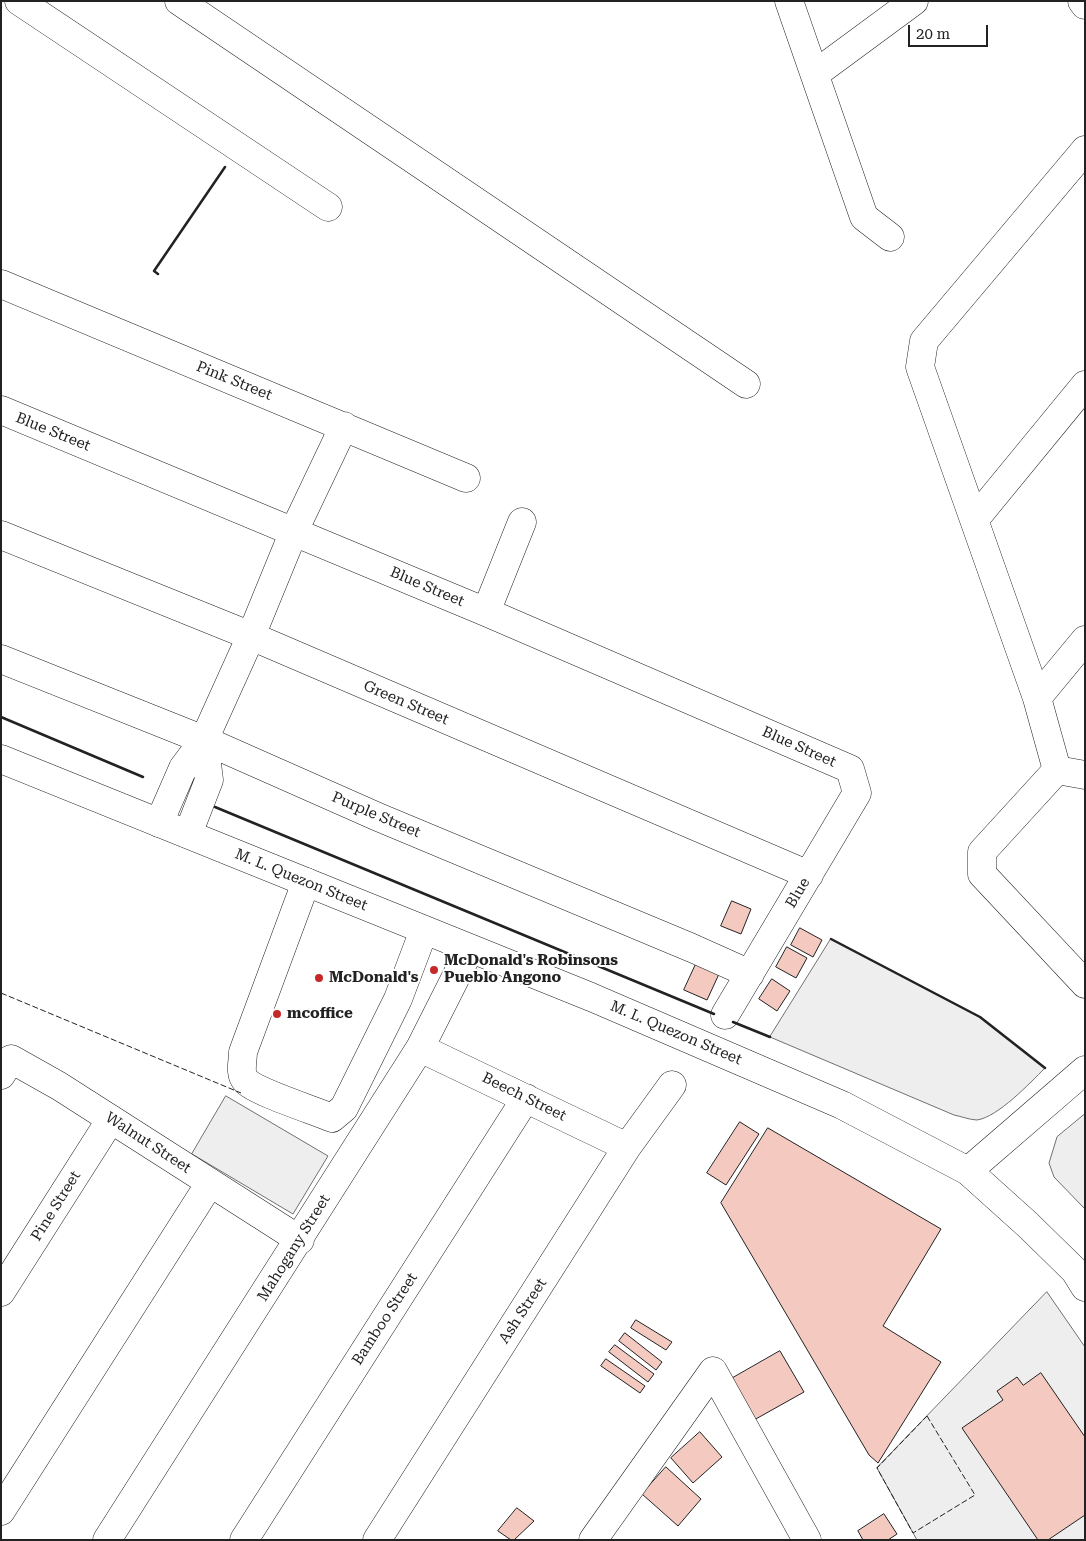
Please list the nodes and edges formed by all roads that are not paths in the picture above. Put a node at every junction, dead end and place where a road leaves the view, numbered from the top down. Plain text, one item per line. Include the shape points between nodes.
1 (19, 1) edge
2 (179, 1) edge
3 (789, 1) edge
4 (914, 1) edge
5 (1082, 1) edge
6 (1085, 4) edge
7 (815, 74) junction
8 (1085, 150) edge
9 (328, 206) dead end
10 (890, 237) dead end
11 (1, 284) edge
12 (746, 384) dead end
13 (1085, 385) edge
14 (1, 410) edge
15 (344, 426) junction
16 (466, 478) dead end
17 (975, 519) junction
18 (522, 522) dead end
19 (294, 531) junction
20 (1, 535) edge
21 (486, 612) junction
22 (251, 636) junction
23 (1085, 640) edge
24 (1, 659) edge
25 (1037, 698) junction
26 (204, 740) junction
27 (1, 759) edge
28 (850, 769) joint
29 (1057, 770) junction
30 (1085, 775) edge
31 (159, 823) junction
32 (188, 834) junction
33 (809, 875) junction
34 (306, 882) junction
35 (424, 930) junction
36 (470, 949) junction
37 (750, 974) junction
38 (1085, 984) edge
39 (725, 1015) dead end
40 (420, 1048) junction
41 (1085, 1070) edge
42 (1, 1075) edge
43 (672, 1085) dead end
44 (526, 1098) junction
45 (111, 1120) junction
46 (627, 1147) junction
47 (968, 1171) junction
48 (210, 1183) junction
49 (300, 1240) junction
50 (1085, 1287) edge
51 (1, 1292) edge
52 (1, 1511) edge
53 (107, 1540) edge
54 (244, 1540) edge
55 (377, 1540) edge
56 (593, 1540) edge
57 (807, 1540) edge

1 - 9 street
2 - 12 street
3 - 7 street
4 - 7 street
5 - 6 street
7 - 10 street via 864,217
8 - 17 street via 924,340 920,368
11 - 15 street, Pink Street
13 - 17 street
14 - 19 street, Blue Street
15 - 16 street, Pink Street
15 - 19 street
17 - 25 street
18 - 21 street
19 - 21 street, Blue Street
19 - 22 street
20 - 22 street, Green Street
21 - 28 street, Blue Street
22 - 26 street
22 - 33 street, Green Street
23 - 25 street
24 - 26 street, Purple Street
25 - 29 street
26 - 31 street via 182,768
26 - 32 street via 209,780
26 - 37 street, Purple Street
27 - 31 street, M. L. Quezon Street
28 - 33 street, Blue via 857,793
29 - 30 street
29 - 38 street via 982,852 974,878
31 - 32 street, M. L. Quezon Street
32 - 34 street, M. L. Quezon Street
33 - 37 street, Blue
34 - 35 street, M. L. Quezon Street
34 - 35 street via 243,1052 242,1073 247,1082 268,1093 332,1118 344,1108 398,999
35 - 36 street, M. L. Quezon Street
36 - 40 street, Mahogany Street
36 - 47 street, M. L. Quezon Street via 680,1034 833,1101
37 - 39 street, Blue
40 - 44 street, Beech Street
40 - 49 street, Mahogany Street
41 - 47 street
42 - 45 street, Walnut Street via 11,1059
43 - 46 street, Ash Street
44 - 46 street, Beech Street
44 - 54 street, Bamboo Street
45 - 48 street, Walnut Street
45 - 51 street, Pine Street
46 - 55 street, Ash Street
47 - 50 street, M. L. Quezon Street via 1075,1271
48 - 49 street, Walnut Street
48 - 52 street
49 - 53 street, Mahogany Street
56 - 57 street via 713,1371

